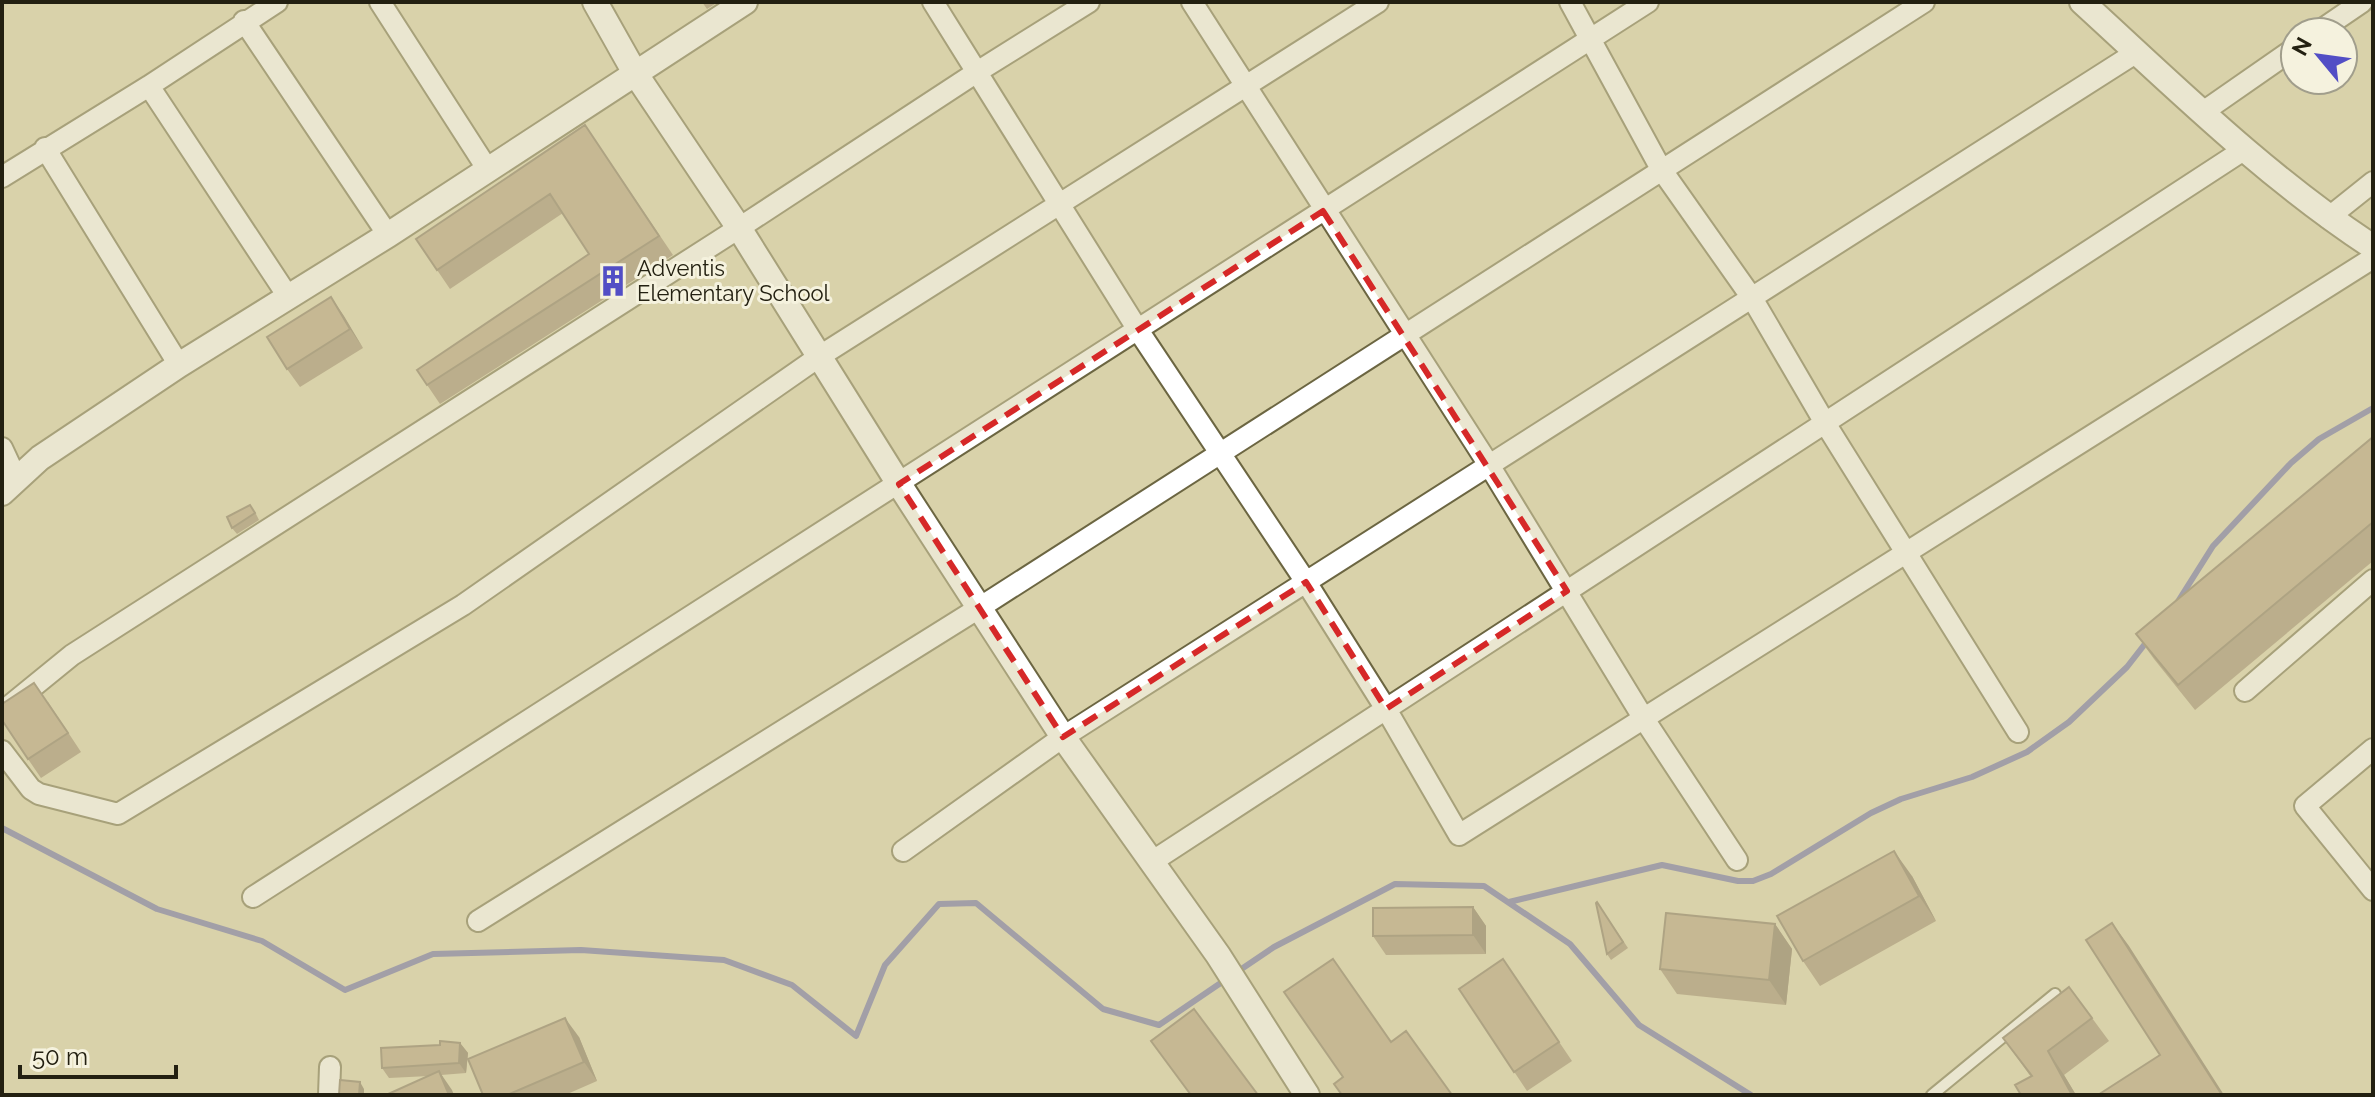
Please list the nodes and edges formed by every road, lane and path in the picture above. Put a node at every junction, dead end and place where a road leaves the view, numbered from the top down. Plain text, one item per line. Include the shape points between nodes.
1 (277, 2) edge
2 (380, 2) edge
3 (595, 2) edge
4 (745, 2) edge
5 (933, 2) edge
6 (1089, 2) edge
7 (1192, 2) edge
8 (1378, 2) edge
9 (1570, 2) edge
10 (1648, 2) edge
11 (1924, 2) edge
12 (2082, 2) edge
13 (2362, 2) edge
14 (2341, 16) edge
15 (244, 21) junction
16 (1593, 39) junction
17 (2137, 52) junction
18 (2279, 59) edge
19 (977, 72) junction
20 (635, 73) junction
21 (149, 86) junction
22 (1246, 86) junction
23 (2203, 112) junction
24 (45, 148) junction
25 (2245, 149) junction
26 (1661, 169) junction
27 (488, 170) junction
28 (2, 177) edge
29 (2373, 182) edge
30 (1060, 204) junction
31 (1323, 211) junction
32 (2328, 218) junction
33 (739, 228) junction
34 (388, 235) junction
35 (2373, 247) edge
36 (2373, 258) edge
37 (289, 298) junction
38 (1752, 298) junction
39 (1138, 330) junction
40 (1406, 335) junction
41 (820, 356) junction
42 (179, 365) junction
43 (1825, 423) junction
44 (2, 448) edge
45 (1219, 454) junction
46 (1489, 465) junction
47 (899, 484) junction
48 (9, 485) edge
49 (1907, 552) junction
50 (2373, 580) edge
51 (1306, 582) junction
52 (1567, 591) junction
53 (979, 608) junction
54 (2245, 691) dead end
55 (1386, 709) junction
56 (2, 712) edge
57 (1644, 719) junction
58 (2018, 732) dead end
59 (1063, 737) junction
60 (2373, 749) edge
61 (2, 751) edge
62 (903, 851) dead end
63 (1737, 860) dead end
64 (1153, 861) junction
65 (2373, 890) edge
66 (253, 897) dead end
67 (478, 921) dead end
68 (2055, 994) edge
69 (330, 1067) dead end
70 (329, 1095) edge
71 (1307, 1095) edge
72 (1932, 1095) edge

1 - 15 street
2 - 27 street
3 - 20 street
4 - 20 street
5 - 19 street
6 - 19 street
7 - 22 street
8 - 22 street
9 - 16 street
10 - 16 street
11 - 26 street
12 - 17 street
13 - 14 street
15 - 21 street
15 - 34 street
16 - 26 street
16 - 31 street
17 - 23 street
17 - 38 street
18 - 23 street
19 - 30 street
19 - 33 street
20 - 27 street
20 - 33 street
21 - 24 street
21 - 37 street
22 - 30 street
22 - 31 street
23 - 25 street
24 - 28 street
24 - 42 street
25 - 32 street
25 - 43 street
26 - 38 street
26 - 40 street
27 - 34 street
29 - 32 street
30 - 39 street
30 - 41 street
31 - 39 street
31 - 40 street
32 - 35 street
33 - 41 street
33 - 56 street via 72,655
34 - 37 street
36 - 49 street
37 - 42 street
38 - 43 street
38 - 46 street
39 - 45 street
39 - 47 street
40 - 45 street
40 - 46 street
41 - 47 street
41 - 61 street via 463,605 118,814 39,794
42 - 48 street via 40,458
43 - 49 street
43 - 52 street
44 - 48 street
45 - 51 street
45 - 53 street
46 - 51 street
46 - 52 street
47 - 53 street
47 - 66 street
49 - 57 street
49 - 58 street
50 - 54 street
51 - 55 street
51 - 59 street
52 - 55 street
52 - 57 street
53 - 59 street
53 - 67 street
55 - 57 street via 1459,835
55 - 64 street
57 - 63 street
59 - 62 street
59 - 64 street
60 - 65 street via 2305,806
64 - 71 street
68 - 72 lane
69 - 70 street

